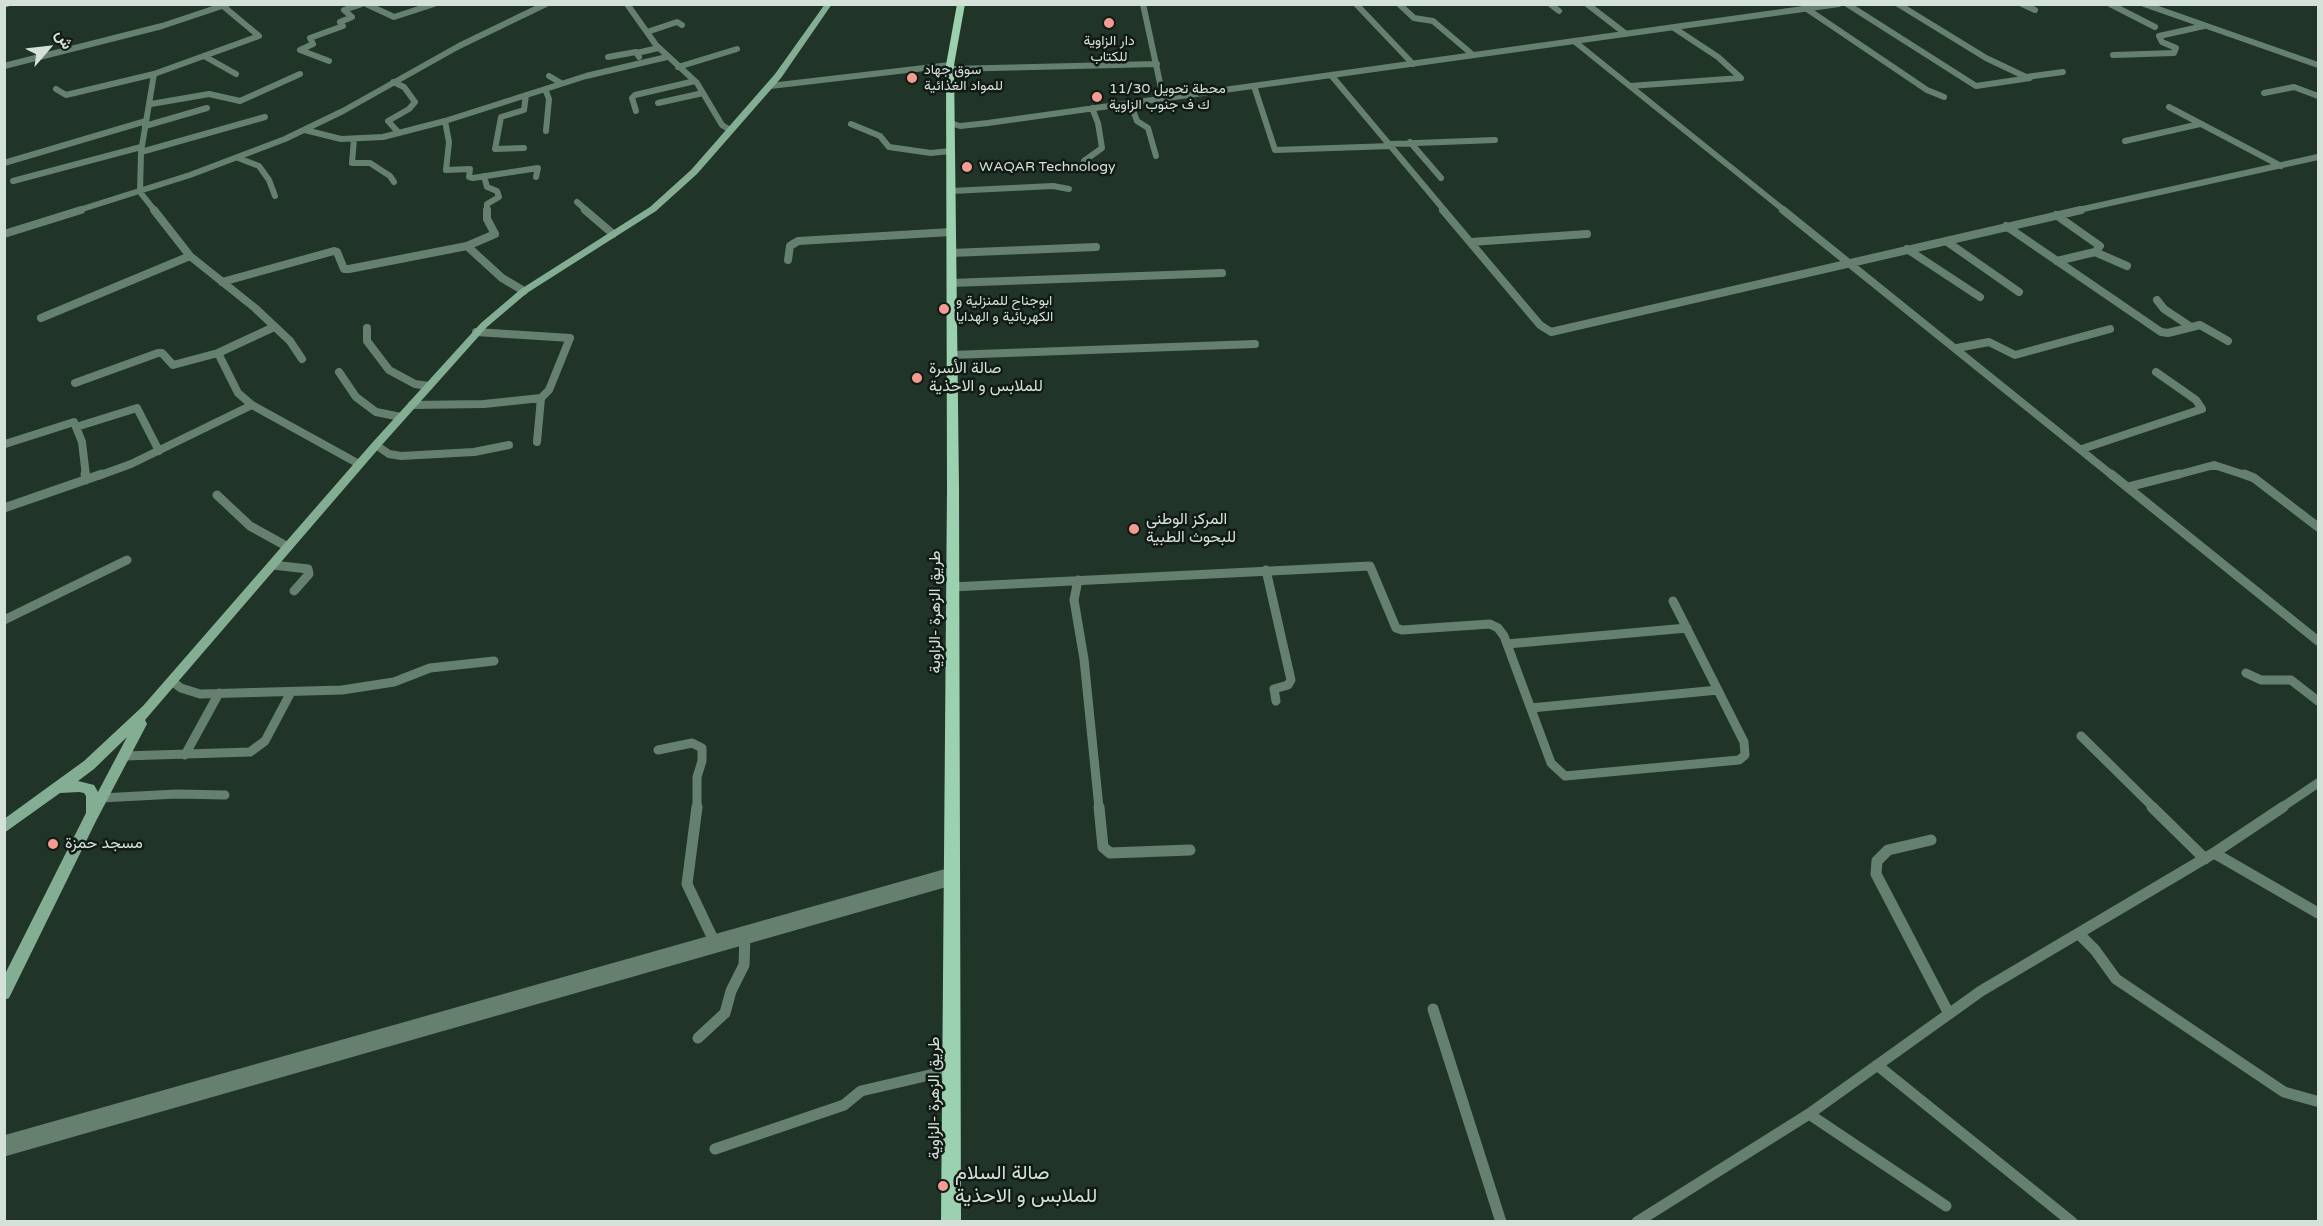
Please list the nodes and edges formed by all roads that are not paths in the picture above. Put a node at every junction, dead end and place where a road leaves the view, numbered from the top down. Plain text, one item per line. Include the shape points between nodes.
1 (12, 4) edge
2 (364, 4) edge
3 (434, 4) edge
4 (546, 4) edge
5 (627, 4) edge
6 (829, 4) edge
7 (961, 4) edge
8 (1143, 4) edge
9 (1356, 4) edge
10 (1399, 4) edge
11 (1550, 4) edge
12 (1587, 4) edge
13 (1839, 4) edge
14 (1847, 4) edge
15 (1898, 4) edge
16 (2022, 4) edge
17 (2110, 4) edge
18 (2144, 4) edge
19 (226, 5) edge
20 (4, 6) edge
21 (1822, 6) edge
22 (1807, 9) junction
23 (2035, 10) dead end
24 (1559, 11) dead end
25 (682, 25) dead end
26 (2205, 26) junction
27 (2155, 27) dead end
28 (1674, 28) junction
29 (647, 32) junction
30 (1626, 34) junction
31 (1574, 41) junction
32 (658, 48) junction
33 (737, 49) dead end
34 (1473, 55) junction
35 (2113, 55) dead end
36 (204, 56) junction
37 (608, 57) dead end
38 (667, 57) junction
39 (329, 61) dead end
40 (1157, 64) junction
41 (1413, 64) junction
42 (2319, 65) edge
43 (4, 66) edge
44 (678, 67) junction
45 (950, 67) junction
46 (2062, 72) dead end
47 (154, 74) junction
48 (236, 74) dead end
49 (300, 74) dead end
50 (1331, 75) junction
51 (549, 76) dead end
52 (2030, 78) junction
53 (695, 81) junction
54 (393, 82) junction
55 (561, 83) junction
56 (770, 86) junction
57 (1254, 86) junction
58 (1630, 86) junction
59 (56, 89) dead end
60 (545, 89) junction
61 (703, 93) junction
62 (2264, 93) dead end
63 (526, 95) junction
64 (2319, 96) edge
65 (1163, 97) junction
66 (1944, 97) dead end
67 (1130, 102) junction
68 (658, 103) dead end
69 (151, 104) junction
70 (2169, 107) dead end
71 (207, 108) dead end
72 (1092, 108) junction
73 (636, 111) dead end
74 (265, 117) dead end
75 (445, 121) junction
76 (950, 123) junction
77 (145, 124) junction
78 (851, 124) dead end
79 (2200, 124) junction
80 (304, 130) junction
81 (730, 130) junction
82 (546, 131) dead end
83 (399, 133) junction
84 (354, 139) junction
85 (1495, 140) dead end
86 (2125, 141) dead end
87 (1410, 142) junction
88 (1390, 145) junction
89 (524, 148) dead end
90 (141, 149) junction
91 (950, 151) junction
92 (1156, 156) dead end
93 (2319, 157) edge
94 (238, 158) junction
95 (2309, 159) junction
96 (1084, 161) dead end
97 (4, 164) edge
98 (2319, 164) edge
99 (2281, 166) junction
100 (484, 176) junction
101 (536, 177) dead end
102 (1441, 178) dead end
103 (13, 181) dead end
104 (394, 182) dead end
105 (1069, 189) dead end
106 (951, 190) junction
107 (140, 192) junction
108 (275, 196) dead end
109 (577, 202) dead end
110 (2056, 215) junction
111 (2006, 226) junction
112 (951, 232) junction
113 (4, 234) edge
114 (613, 234) junction
115 (1587, 234) dead end
116 (1947, 241) junction
117 (1471, 242) junction
118 (467, 246) junction
119 (1096, 247) dead end
120 (1907, 249) junction
121 (2095, 252) junction
122 (951, 253) junction
123 (190, 256) junction
124 (788, 260) dead end
125 (2057, 261) junction
126 (1851, 262) junction
127 (2127, 266) dead end
128 (1222, 273) dead end
129 (222, 282) junction
130 (951, 283) junction
131 (524, 291) junction
132 (2019, 292) dead end
133 (1980, 297) dead end
134 (2157, 300) dead end
135 (41, 318) dead end
136 (274, 327) junction
137 (2191, 327) junction
138 (367, 328) dead end
139 (2110, 328) dead end
140 (476, 332) junction
141 (2228, 341) dead end
142 (1255, 344) dead end
143 (1957, 348) junction
144 (218, 353) junction
145 (951, 355) junction
146 (302, 359) dead end
147 (339, 372) dead end
148 (2156, 372) dead end
149 (75, 383) dead end
150 (429, 386) junction
151 (541, 398) junction
152 (252, 405) junction
153 (412, 405) junction
154 (401, 417) junction
155 (76, 427) junction
156 (537, 441) dead end
157 (4, 444) edge
158 (376, 445) junction
159 (509, 445) dead end
160 (2082, 449) junction
161 (159, 451) junction
162 (359, 464) junction
163 (86, 480) junction
164 (2128, 487) junction
165 (217, 495) dead end
166 (4, 508) edge
167 (2319, 527) edge
168 (288, 548) junction
169 (128, 560) dead end
170 (273, 565) junction
171 (1266, 570) junction
172 (1078, 580) junction
173 (952, 587) junction
174 (294, 591) dead end
175 (1673, 601) dead end
176 (4, 620) edge
177 (1687, 628) junction
178 (2319, 641) edge
179 (1507, 644) junction
180 (495, 661) dead end
181 (2246, 673) dead end
182 (173, 682) junction
183 (1718, 690) junction
184 (291, 692) junction
185 (219, 693) junction
186 (1276, 700) dead end
187 (2319, 701) edge
188 (1531, 708) junction
189 (148, 711) junction
190 (2081, 736) dead end
191 (658, 750) dead end
192 (185, 755) junction
193 (124, 756) junction
194 (90, 765) junction
195 (116, 771) junction
196 (2319, 783) edge
197 (60, 789) junction
198 (97, 795) junction
199 (225, 795) dead end
200 (4, 827) edge
201 (1931, 840) dead end
202 (1190, 850) dead end
203 (2210, 856) junction
204 (951, 877) junction
205 (2319, 913) edge
206 (2079, 934) junction
207 (745, 936) junction
208 (714, 941) junction
209 (4, 993) edge
210 (1433, 1009) dead end
211 (1948, 1014) junction
212 (698, 1038) dead end
213 (1877, 1065) junction
214 (951, 1070) junction
215 (2316, 1101) dead end
216 (1809, 1114) junction
217 (4, 1141) edge
218 (715, 1149) dead end
219 (4, 1151) edge
220 (1946, 1206) dead end
221 (951, 1221) edge
222 (1501, 1221) edge
223 (1637, 1221) edge
224 (2072, 1221) edge

1 - 20 main road
2 - 3 street via 394,17
2 - 39 street via 344,10 352,17 340,21 343,26 310,38 314,44 300,50
4 - 54 street
5 - 29 street
6 - 56 main road
7 - 45 main road, طريق الزهرة -الزاوية
8 - 40 street
9 - 41 street
10 - 34 street via 1414,18 1433,21
11 - 24 street
12 - 30 street
13 - 21 street
14 - 52 street via 1976,86
15 - 52 street via 1986,58
16 - 23 street
17 - 27 street
18 - 26 street
19 - 36 street via 259,36
19 - 43 street via 162,26
21 - 22 street
22 - 28 street
22 - 66 street
25 - 29 street via 677,22
26 - 35 street via 2159,36 2162,42 2176,48 2174,53
26 - 42 street
28 - 30 street
28 - 58 street via 1742,78
29 - 32 street
30 - 31 street
31 - 34 street
31 - 58 street
32 - 37 street via 637,53 639,57 636,52
32 - 38 street
33 - 44 street
34 - 41 street
36 - 47 street
36 - 48 street
38 - 44 street
38 - 55 street
40 - 45 street
40 - 65 street
41 - 50 street
44 - 53 street
45 - 56 street
45 - 76 main road, طريق الزهرة -الزاوية
46 - 52 street
47 - 59 street via 66,95
47 - 69 street
49 - 69 street via 240,101 209,94
50 - 57 street
50 - 88 street
51 - 55 street
53 - 61 street
53 - 73 street via 635,95 632,98
54 - 80 street
54 - 83 street via 404,87 415,102 388,121
55 - 60 street
56 - 81 main road
57 - 65 street
57 - 88 street via 1275,150
58 - 126 street
60 - 63 street
60 - 82 street via 549,103
61 - 68 street
61 - 81 street via 722,125
62 - 64 street via 2294,87
63 - 75 street
63 - 89 street via 524,110 501,117 495,149
65 - 67 street
67 - 72 street
67 - 92 street via 1137,121 1148,128
69 - 77 street
70 - 79 street
71 - 77 street
72 - 76 street via 973,125
72 - 96 street via 1102,148
74 - 90 street
75 - 83 street
75 - 100 street via 449,142 446,170 468,168 471,177
76 - 91 main road, طريق الزهرة -الزاوية
77 - 90 street
77 - 97 street
78 - 91 street via 880,136 889,147 931,153
79 - 86 street
79 - 99 street
80 - 84 street
80 - 94 street
81 - 114 main road via 674,191
83 - 84 street
84 - 104 street via 351,163 370,163
85 - 87 street
87 - 88 street
87 - 102 street
88 - 117 street
90 - 103 street
90 - 107 street
91 - 106 main road, طريق الزهرة -الزاوية
93 - 95 street
94 - 107 street
94 - 108 street via 259,166
95 - 98 street
95 - 99 street
99 - 110 street
100 - 101 street via 538,168
100 - 118 street via 487,187 497,191 499,197 487,204 487,219 495,235
105 - 106 street via 1053,186
106 - 112 main road, طريق الزهرة -الزاوية
107 - 113 street
107 - 123 street
109 - 114 street
110 - 111 street
110 - 121 street via 2099,244
111 - 116 street
111 - 125 street
112 - 122 main road, طريق الزهرة -الزاوية
112 - 124 street via 798,240 790,246
114 - 131 main road
115 - 117 street
116 - 120 street
116 - 132 street
117 - 126 street via 1540,325 1551,332
118 - 129 street via 346,270 334,251
118 - 131 street via 502,278
119 - 122 street
120 - 126 street
120 - 133 street
121 - 125 street
121 - 127 street
122 - 130 main road, طريق الزهرة -الزاوية
123 - 129 street
123 - 135 street
125 - 137 street via 2161,332
126 - 143 street
128 - 130 street
129 - 136 street
130 - 145 main road, طريق الزهرة -الزاوية
131 - 140 main road
134 - 137 street
136 - 144 street
136 - 146 street
137 - 141 street via 2204,326
138 - 150 street via 367,340 389,370 415,384
139 - 143 street via 2015,355 1989,342
140 - 150 main road
140 - 151 street via 570,337 549,390
142 - 145 street
143 - 160 street
144 - 149 street via 173,365 158,353
144 - 152 street via 238,393
145 - 173 main road, طريق الزهرة -الزاوية
147 - 154 street via 356,397 376,412
148 - 160 street via 2196,400 2202,409
150 - 153 main road
151 - 153 street
151 - 156 street
152 - 161 street
152 - 162 street
153 - 154 main road
154 - 158 main road
155 - 157 street via 71,423
155 - 161 street via 137,408
155 - 163 street via 82,442
158 - 159 street via 389,454 401,456 474,452
158 - 162 main road
160 - 164 street
161 - 163 street
162 - 168 main road
163 - 166 street
164 - 167 street via 2214,465 2226,467 2254,478
164 - 178 street
165 - 168 street via 250,526
168 - 170 main road
169 - 176 street
170 - 174 street via 308,569 309,574
170 - 182 main road
171 - 172 street
171 - 179 street via 1370,566 1396,628 1490,624 1498,628
171 - 186 street via 1291,680 1288,685 1274,689
172 - 173 street
172 - 202 street via 1074,600 1084,659 1103,847 1110,853
173 - 204 main road, طريق الزهرة -الزاوية
175 - 177 street
177 - 179 street
177 - 183 street
179 - 188 street
180 - 184 street via 429,668 394,682 354,689
181 - 187 street via 2261,680 2291,680
182 - 185 street via 193,693
182 - 189 main road
183 - 188 street
183 - 188 street via 1744,742 1745,755 1739,760 1565,776 1551,763
184 - 185 street
184 - 192 street via 265,741 256,749
185 - 192 street
189 - 193 main road
189 - 194 main road
190 - 203 street
191 - 208 street via 692,743 702,747 687,884
192 - 193 street
193 - 195 main road
194 - 195 main road via 110,764
194 - 197 main road
194 - 198 main road
195 - 198 main road
196 - 203 street
197 - 198 main road via 79,786
197 - 200 main road
198 - 199 street
198 - 209 main road via 91,817
201 - 211 street via 1888,850 1877,861 1876,874
203 - 205 street
203 - 206 street
204 - 207 street
204 - 214 main road, طريق الزهرة -الزاوية
206 - 211 street
206 - 215 street via 2116,979 2284,1092
207 - 208 street
207 - 212 street via 744,964 730,991 725,1012
207 - 219 street
208 - 217 street
210 - 222 street
211 - 213 street
213 - 216 street
213 - 224 street
214 - 218 street via 861,1091 844,1105
214 - 221 main road, طريق الزهرة -الزاوية
216 - 220 street
216 - 223 street

